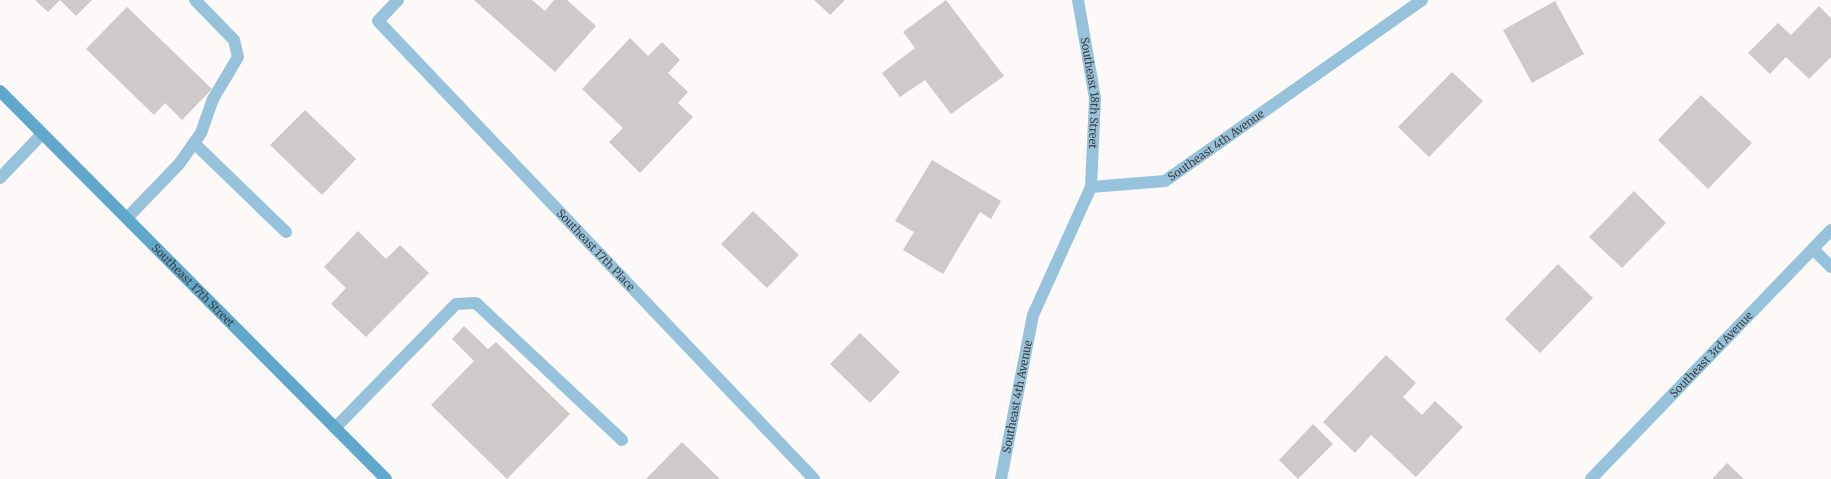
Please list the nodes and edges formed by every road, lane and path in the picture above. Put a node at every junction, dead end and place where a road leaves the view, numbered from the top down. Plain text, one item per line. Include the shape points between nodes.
1 (195, 0) edge
2 (398, 0) edge
3 (1078, 0) edge
4 (1422, 0) edge
5 (0, 91) edge
6 (42, 134) junction
7 (194, 142) junction
8 (0, 178) edge
9 (1091, 187) junction
10 (126, 218) junction
11 (1831, 230) edge
12 (286, 232) dead end
13 (1812, 250) junction
14 (1831, 267) edge
15 (335, 428) junction
16 (622, 440) dead end
17 (386, 479) edge
18 (814, 479) edge
19 (1001, 479) edge
20 (1592, 479) edge

1 - 7 street via 234,40 238,57 213,99 201,133
2 - 18 street, Southeast 17th Place via 378,21
3 - 9 street, Southeast 18th Street via 1095,98
4 - 9 street, Southeast 4th Avenue via 1165,181
5 - 6 main road, Southeast 17th Street
6 - 8 street
6 - 10 main road, Southeast 17th Street
7 - 10 street via 179,164
7 - 12 street
9 - 19 street, Southeast 4th Avenue via 1033,315
10 - 15 main road, Southeast 17th Street
11 - 13 street, Southeast 3rd Avenue
13 - 14 street
13 - 20 street, Southeast 3rd Avenue
15 - 16 street via 456,304 476,304
15 - 17 main road, Southeast 17th Street

